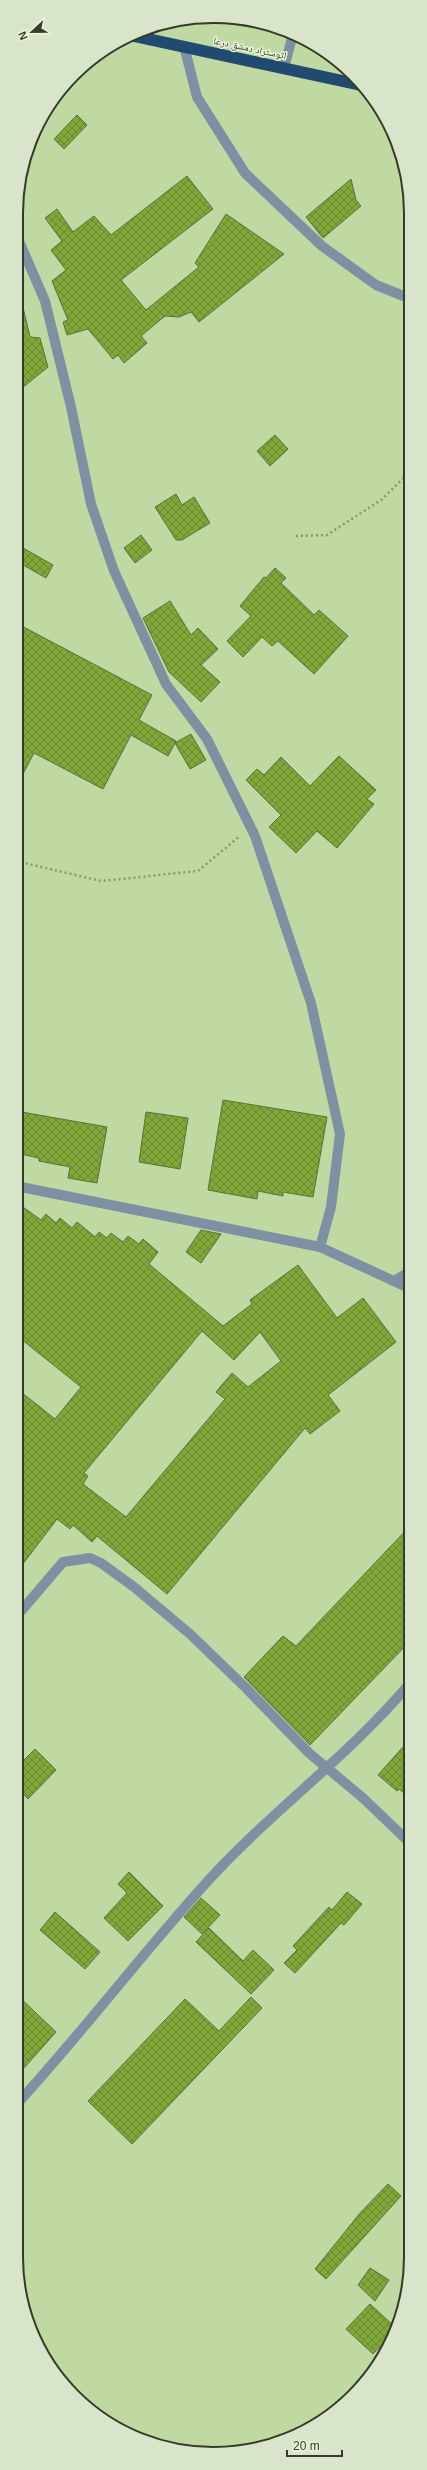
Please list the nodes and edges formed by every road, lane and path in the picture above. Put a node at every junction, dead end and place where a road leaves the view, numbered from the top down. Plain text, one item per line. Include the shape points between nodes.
1 (142, 38) edge
2 (291, 40) edge
3 (184, 46) junction
4 (284, 68) junction
5 (352, 83) edge
6 (23, 250) edge
7 (404, 297) edge
8 (404, 478) edge
9 (296, 536) dead end
10 (251, 827) junction
11 (23, 863) edge
12 (23, 1187) edge
13 (320, 1247) junction
14 (404, 1275) edge
15 (394, 1281) junction
16 (404, 1285) edge
17 (23, 1609) edge
18 (404, 1689) edge
19 (328, 1767) junction
20 (404, 1838) edge
21 (23, 2097) edge

1 - 3 highway, اتوستراد دمشق درعا
2 - 4 street
3 - 4 highway, اتوستراد دمشق درعا
3 - 7 street via 197,98 245,173 322,246 376,285
4 - 5 highway, اتوستراد دمشق درعا
6 - 10 street via 45,301 72,407 91,504 114,571 166,684 208,739
8 - 9 path via 381,500 327,534
10 - 11 path via 198,871 101,881
10 - 13 street via 311,1003 340,1134 331,1207
12 - 13 street
13 - 15 street
14 - 15 street
15 - 16 street
17 - 19 street via 63,1562 90,1558 101,1563 190,1634 309,1754
18 - 19 street
19 - 20 street
19 - 21 street via 206,1882

